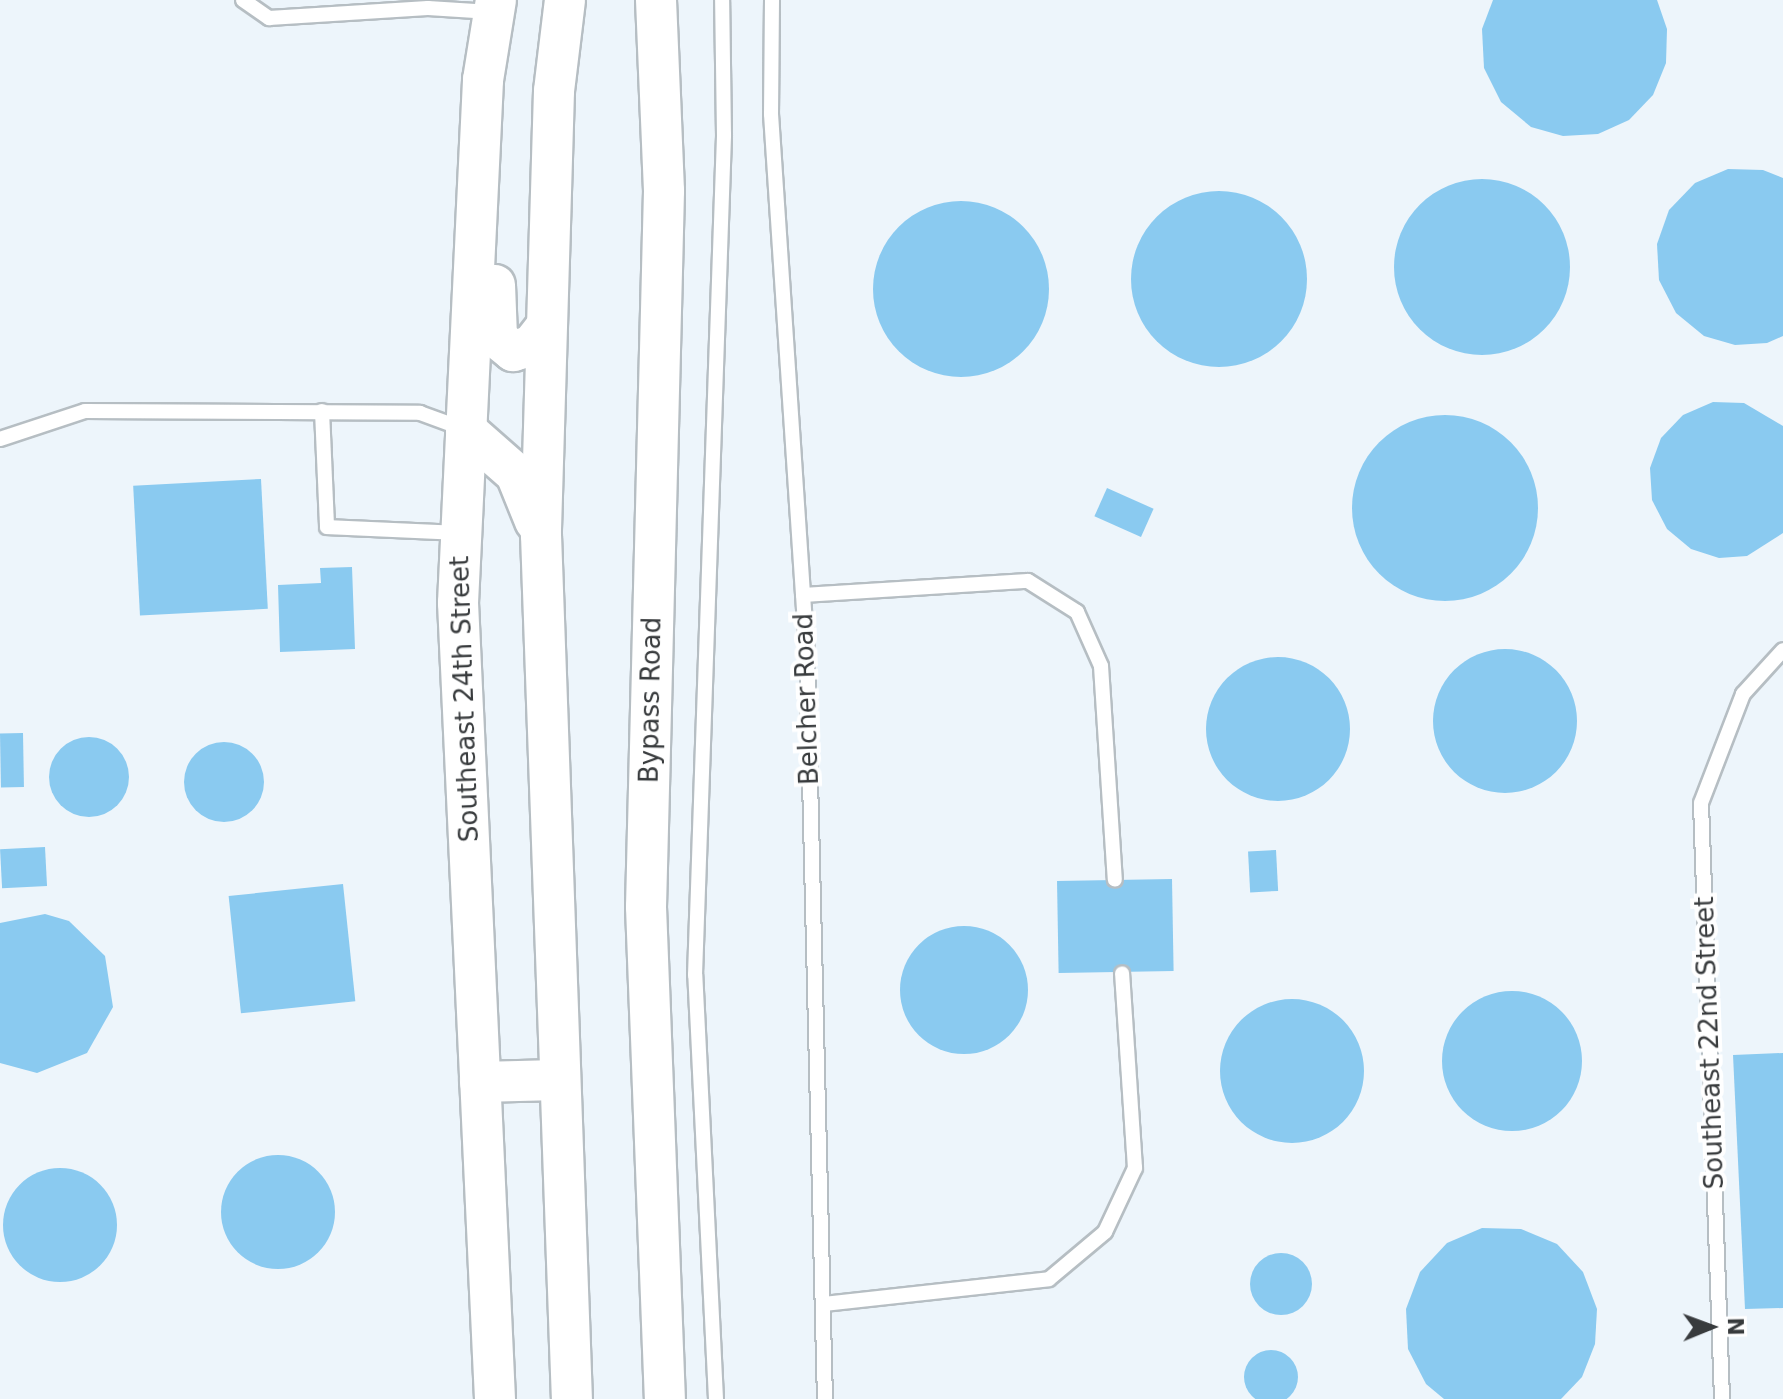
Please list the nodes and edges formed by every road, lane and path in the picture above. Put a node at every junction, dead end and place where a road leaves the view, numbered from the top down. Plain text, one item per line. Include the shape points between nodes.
1 (243, 0) edge
2 (565, 0) edge
3 (656, 0) edge
4 (722, 0) edge
5 (772, 0) edge
6 (496, 6) edge
7 (476, 234) junction
8 (545, 328) junction
9 (322, 411) junction
10 (466, 430) junction
11 (0, 439) edge
12 (461, 533) junction
13 (541, 535) junction
14 (803, 595) junction
15 (1783, 650) edge
16 (1115, 880) dead end
17 (1122, 973) dead end
18 (557, 1080) junction
19 (480, 1082) junction
20 (824, 1304) junction
21 (495, 1399) edge
22 (572, 1399) edge
23 (665, 1399) edge
24 (716, 1399) edge
25 (825, 1399) edge
26 (1722, 1399) edge

1 - 6 lane via 269,18
2 - 8 street via 554,91
3 - 23 street, Bypass Road via 664,191 646,907
4 - 24 lane via 724,135 695,975
5 - 14 lane, Belcher Road via 771,114
6 - 7 street, Southeast 24th Street via 483,80
7 - 8 street via 495,271 497,338 513,351 531,346
7 - 10 street, Southeast 24th Street
8 - 13 street
9 - 10 lane via 420,413
9 - 11 lane via 85,411
9 - 12 lane via 327,527
10 - 12 street, Southeast 24th Street
10 - 13 street via 516,474
12 - 19 street, Southeast 24th Street via 458,603
13 - 18 street
14 - 16 lane via 1028,581 1077,612 1101,666
14 - 20 lane, Belcher Road
15 - 26 lane, Southeast 22nd Street via 1743,694 1701,803
17 - 20 lane via 1135,1168 1105,1232 1049,1279
18 - 19 street
18 - 22 street
19 - 21 street, Southeast 24th Street
20 - 25 lane, Belcher Road

